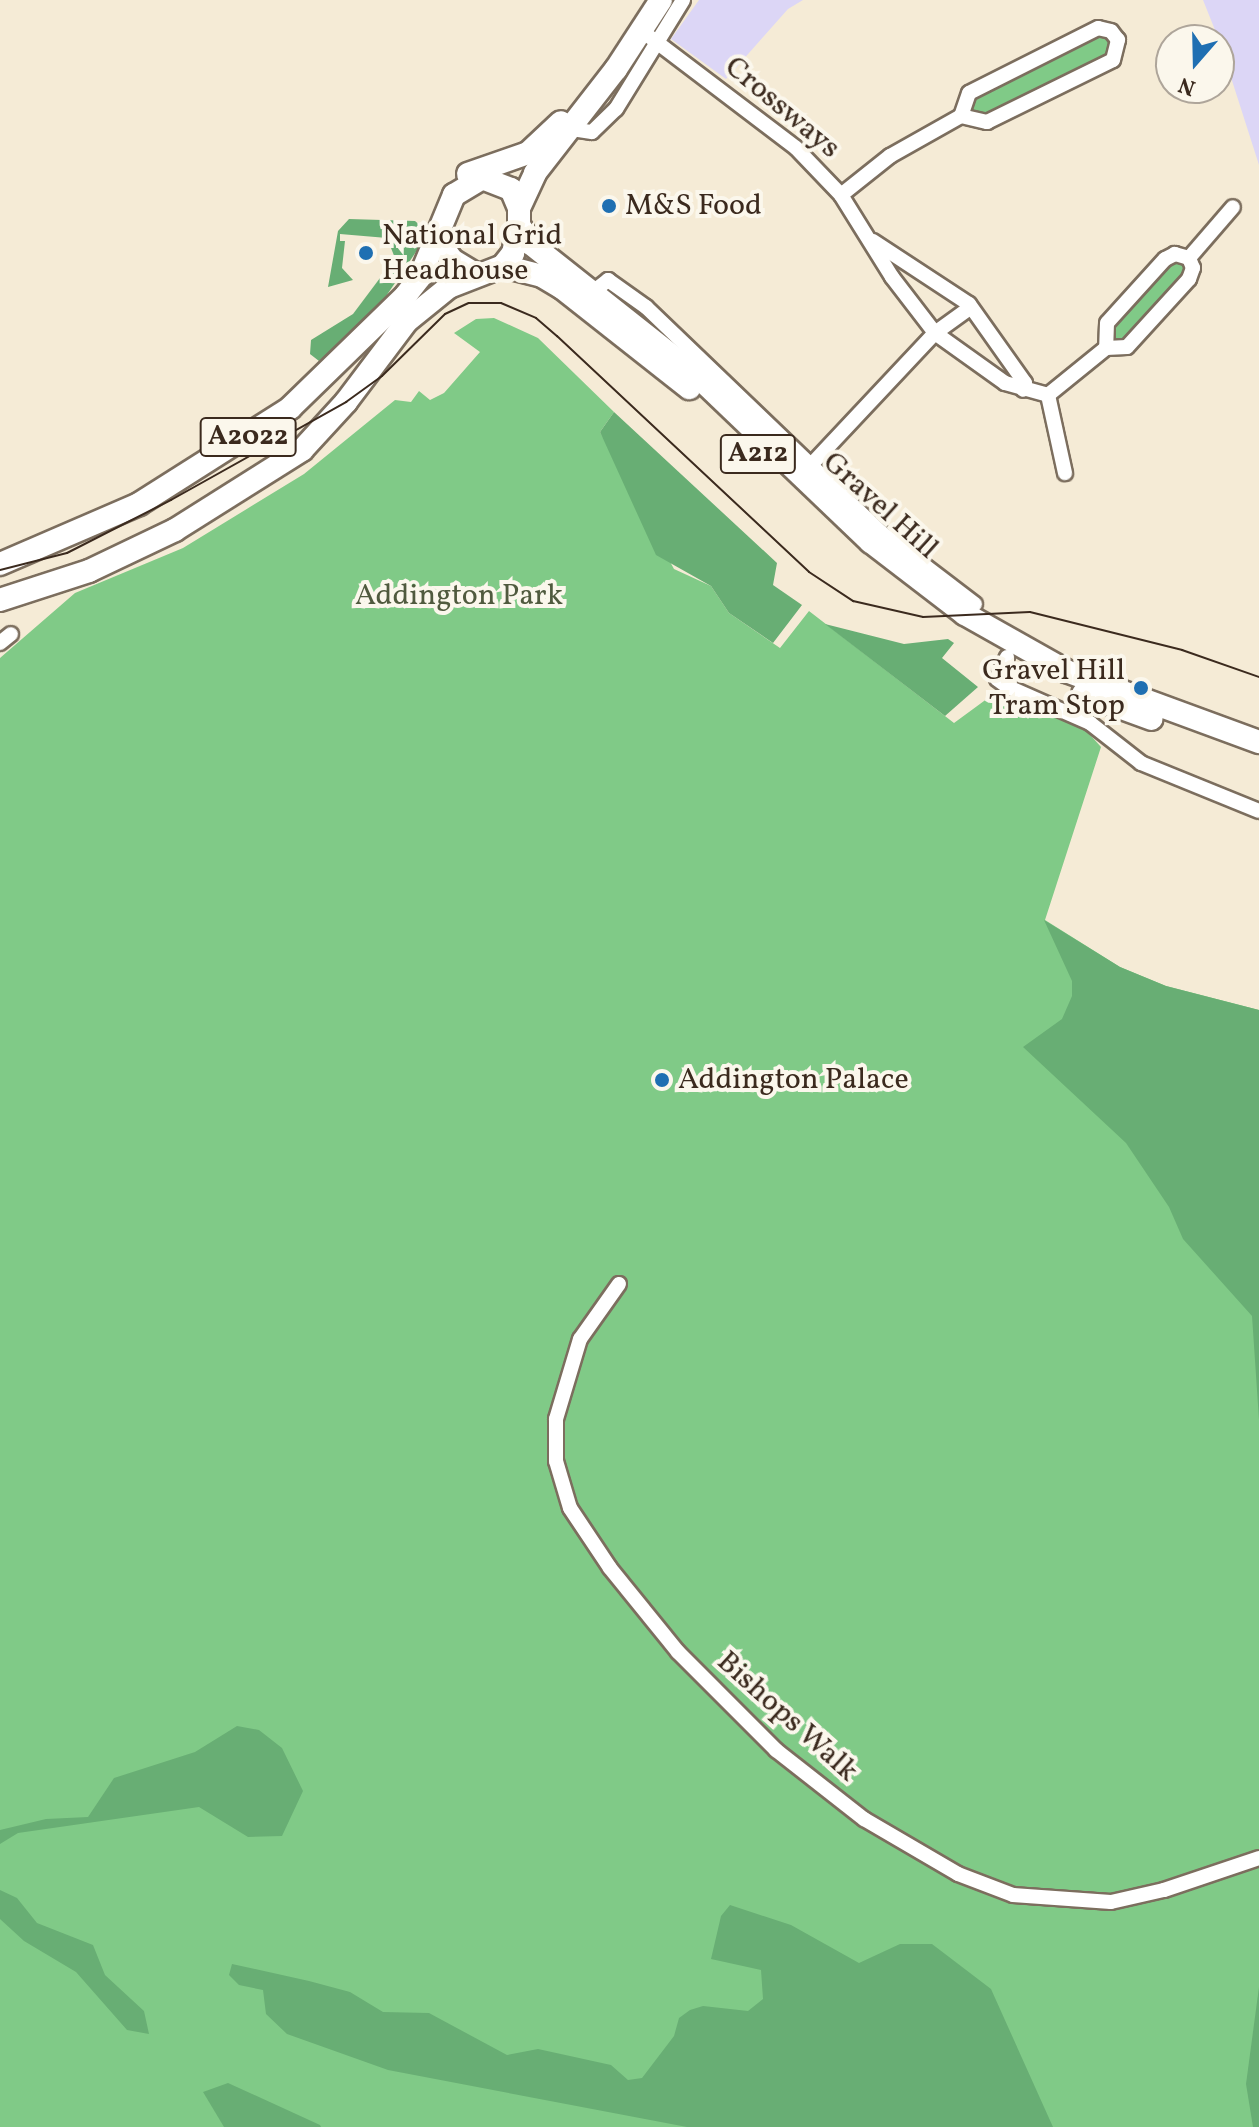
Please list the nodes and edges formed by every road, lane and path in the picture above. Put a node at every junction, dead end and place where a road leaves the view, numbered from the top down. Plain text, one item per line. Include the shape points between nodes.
1 (683, 0) edge
2 (654, 17) edge
3 (961, 116) junction
4 (578, 119) junction
5 (454, 195) junction
6 (841, 195) junction
7 (1233, 207) dead end
8 (519, 216) junction
9 (436, 237) junction
10 (872, 241) junction
11 (1189, 258) junction
12 (503, 266) junction
13 (475, 274) junction
14 (596, 288) junction
15 (971, 307) junction
16 (935, 333) junction
17 (1106, 348) junction
18 (1023, 390) junction
19 (1048, 395) junction
20 (811, 465) junction
21 (1065, 473) dead end
22 (0, 564) edge
23 (931, 581) junction
24 (6, 596) edge
25 (975, 604) dead end
26 (1002, 665) junction
27 (1259, 742) edge
28 (1259, 757) edge
29 (1259, 811) edge
30 (619, 1284) dead end
31 (1259, 1858) edge

1 - 2 street
2 - 4 main road
2 - 6 street, Crossways
3 - 3 street via 969,93 1098,28 1111,31 1118,40 1113,60 987,122
3 - 6 street via 890,156
4 - 5 main road via 528,153 469,173
4 - 8 main road via 527,185
5 - 8 main road via 472,182 490,179 511,189
5 - 9 main road
6 - 10 street, Crossways
7 - 11 street
8 - 12 main road via 513,253
8 - 14 main road, Gravel Hill / A212 via 531,244
9 - 13 main road via 452,260
9 - 22 main road, A2022 via 420,277 386,318 290,408 139,504
10 - 15 street, Crossways
10 - 16 street, Crossways
11 - 17 street via 1189,279 1127,347
11 - 17 street via 1175,254 1165,259 1116,312 1104,327
12 - 13 main road
12 - 26 main road, Gravel Hill / A212 via 542,276 562,288 686,384 863,554
13 - 24 main road, A2022 via 407,321 329,422 288,460 165,535 89,571
14 - 20 street, Gravel Hill via 614,282 646,307
14 - 23 main road, Gravel Hill / A212 via 871,542
15 - 16 street
15 - 18 street, Crossways via 1025,383
16 - 18 street, Crossways via 995,378
16 - 20 street
17 - 19 street
18 - 19 street, Crossways
19 - 21 street
20 - 23 street, Gravel Hill
23 - 25 street, Gravel Hill
23 - 27 main road, Gravel Hill / A212 via 979,624 1066,671
26 - 28 main road, Gravel Hill / A212
26 - 29 street, Gravel Hill via 1008,687 1090,723 1141,763
30 - 31 street, Bishops Walk via 580,1339 556,1419 556,1461 570,1508 678,1652 776,1750 864,1819 958,1874 1013,1895 1111,1902

